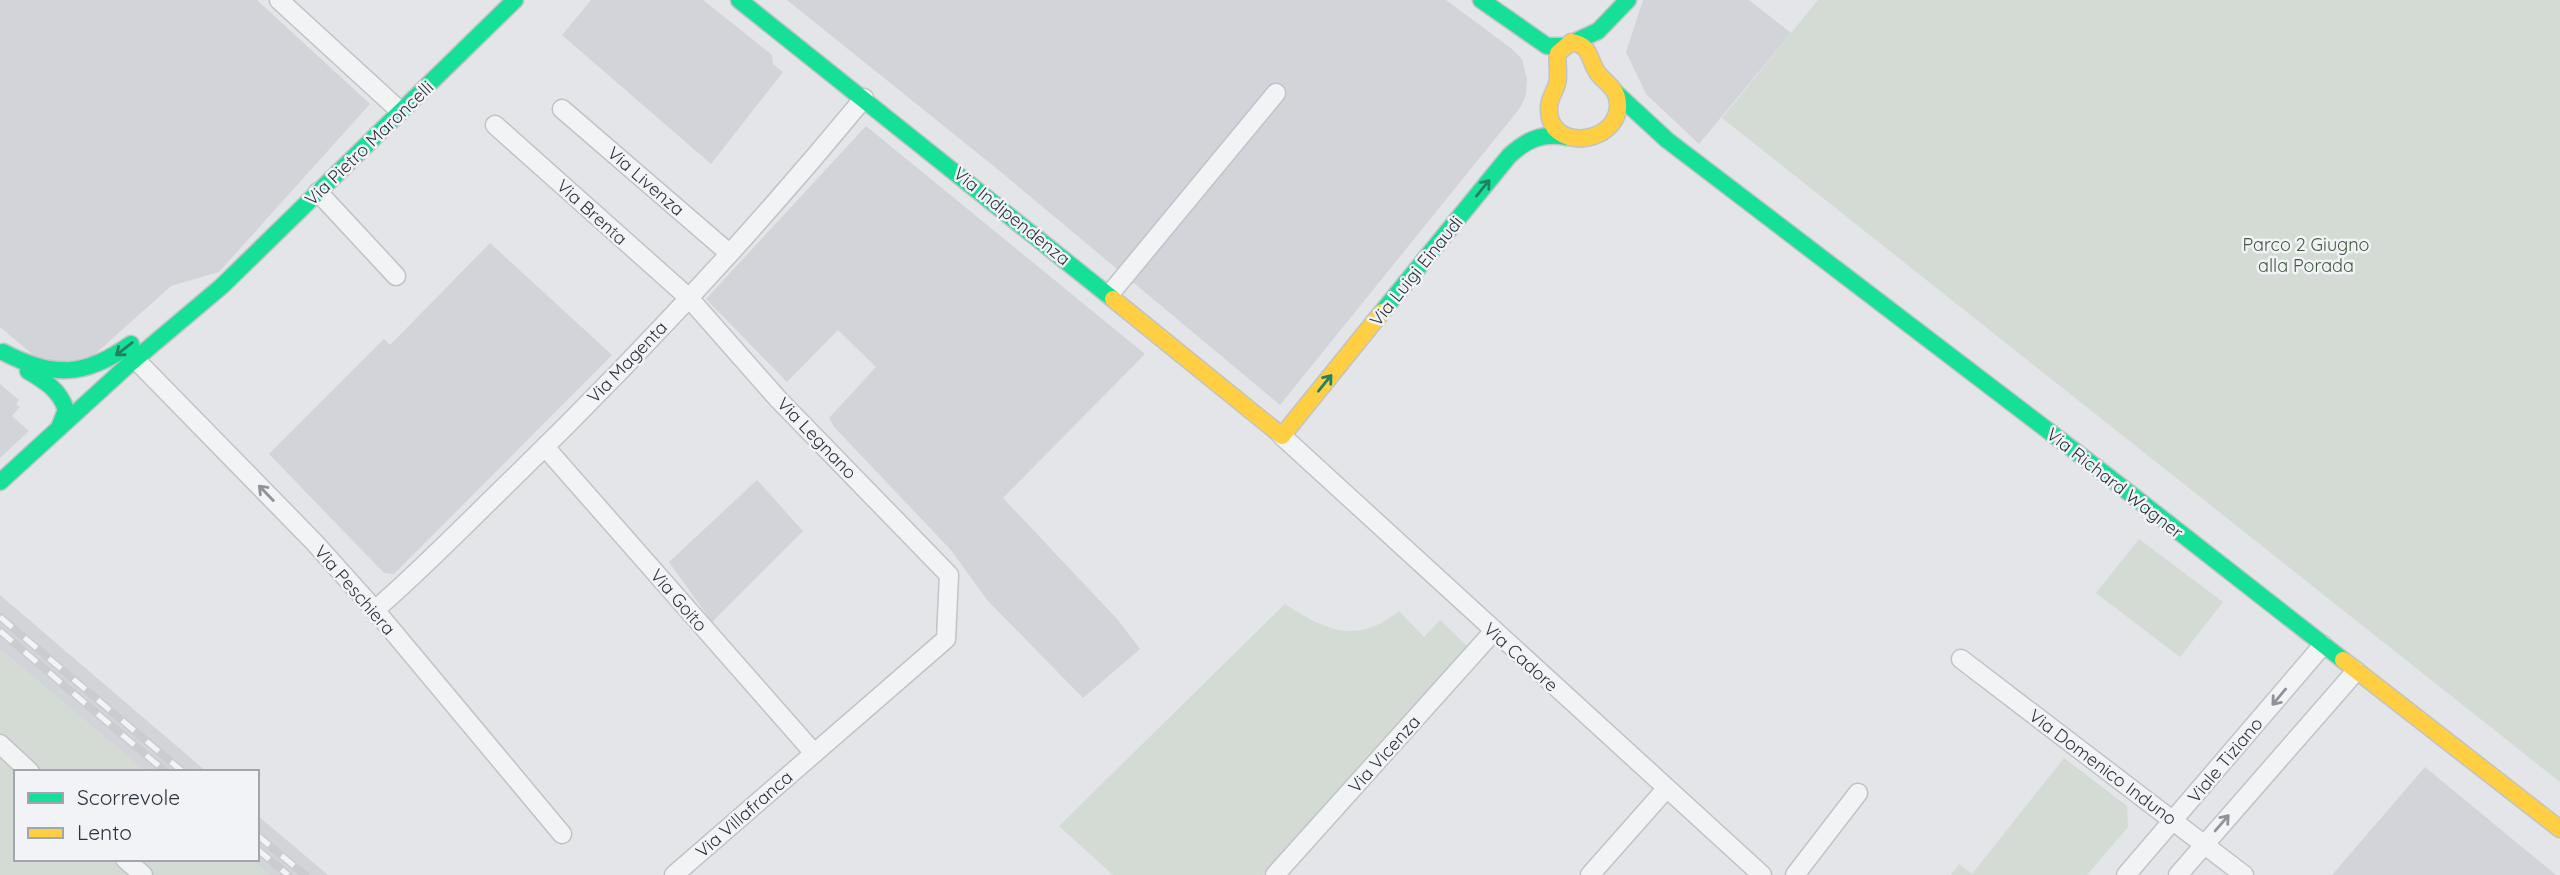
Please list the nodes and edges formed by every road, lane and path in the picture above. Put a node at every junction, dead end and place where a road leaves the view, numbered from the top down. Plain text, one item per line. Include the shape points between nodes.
1 (279, 0) edge
2 (515, 0) edge
3 (739, 0) edge
4 (1481, 0) edge
5 (1628, 0) edge
6 (1611, 22) junction
7 (1568, 44) junction
8 (1612, 89) junction
9 (1276, 93) dead end
10 (864, 98) junction
11 (562, 109) dead end
12 (400, 111) junction
13 (495, 125) dead end
14 (1567, 137) junction
15 (1597, 137) junction
16 (1667, 140) junction
17 (318, 192) junction
18 (729, 253) junction
19 (396, 276) dead end
20 (222, 286) junction
21 (1109, 295) junction
22 (689, 298) junction
23 (2, 351) edge
24 (135, 359) junction
25 (19, 365) junction
26 (52, 416) junction
27 (1282, 436) junction
28 (545, 447) junction
29 (0, 482) edge
30 (949, 575) joint
31 (375, 610) junction
32 (1493, 632) junction
33 (2323, 645) junction
34 (1962, 659) dead end
35 (2356, 671) junction
36 (0, 744) edge
37 (814, 753) junction
38 (28, 770) edge
39 (1665, 789) junction
40 (1858, 793) dead end
41 (2174, 821) junction
42 (2560, 829) edge
43 (562, 834) dead end
44 (2204, 844) junction
45 (127, 861) edge
46 (143, 875) edge
47 (674, 875) edge
48 (1275, 875) edge
49 (1590, 875) edge
50 (1762, 875) edge
51 (1794, 875) edge
52 (2126, 875) edge
53 (2178, 875) edge
54 (2244, 875) edge

1 - 12 street
2 - 12 street, Via Pietro Maroncelli
3 - 10 street, Via Indipendenza
4 - 7 street via 1540,42 1553,47
5 - 6 street
6 - 7 street via 1587,39
6 - 8 street via 1603,59
7 - 8 street, Via Richard Wagner via 1588,50
7 - 14 street via 1556,56 1558,78 1548,108 1551,122
8 - 15 street via 1618,104 1615,119
8 - 16 street, Via Richard Wagner
9 - 21 street
10 - 18 street, Via Magenta
10 - 21 street, Via Indipendenza
11 - 18 street, Via Livenza
12 - 17 street, Via Pietro Maroncelli
13 - 22 street, Via Brenta
14 - 15 street, Via Luigi Einaudi
27 -> 14 street, Via Luigi Einaudi via 1509,156 1536,136
15 - 16 street, Via Richard Wagner via 1628,132
16 - 33 street, Via Richard Wagner
17 - 19 street
17 - 20 street, Via Pietro Maroncelli
18 - 22 street, Via Magenta
20 -> 23 street, Via Pietro Maroncelli via 169,316 108,362 88,369 38,370
20 - 24 street, Via Pietro Maroncelli
21 - 27 street, Via Indipendenza
22 - 28 street, Via Magenta
22 - 30 street, Via Legnano via 778,399
23 - 25 street
24 - 26 street, Via Pietro Maroncelli
31 -> 24 street, Via Peschiera
25 - 26 street via 35,381
25 - 26 street via 62,397 66,410
26 - 29 street via 36,449
27 - 32 street, Via Cadore
28 - 31 street, Via Magenta
28 - 37 street, Via Goito
30 - 37 street, Via Villafranca via 946,639
31 - 43 street, Via Peschiera
32 - 39 street, Via Cadore
32 - 48 street, Via Vicenza
33 - 35 street, Via Richard Wagner
33 -> 41 street, Viale Tiziano
34 - 41 street, Via Domenico Induno
35 - 42 street, Via Richard Wagner
44 -> 35 street
36 - 38 street
37 - 47 street, Via Villafranca
39 - 49 street
39 - 50 street, Via Cadore
40 - 51 street
41 - 44 street, Via Domenico Induno
41 - 52 street, Viale Tiziano
44 - 53 street
44 - 54 street, Via Domenico Induno
45 - 46 street

